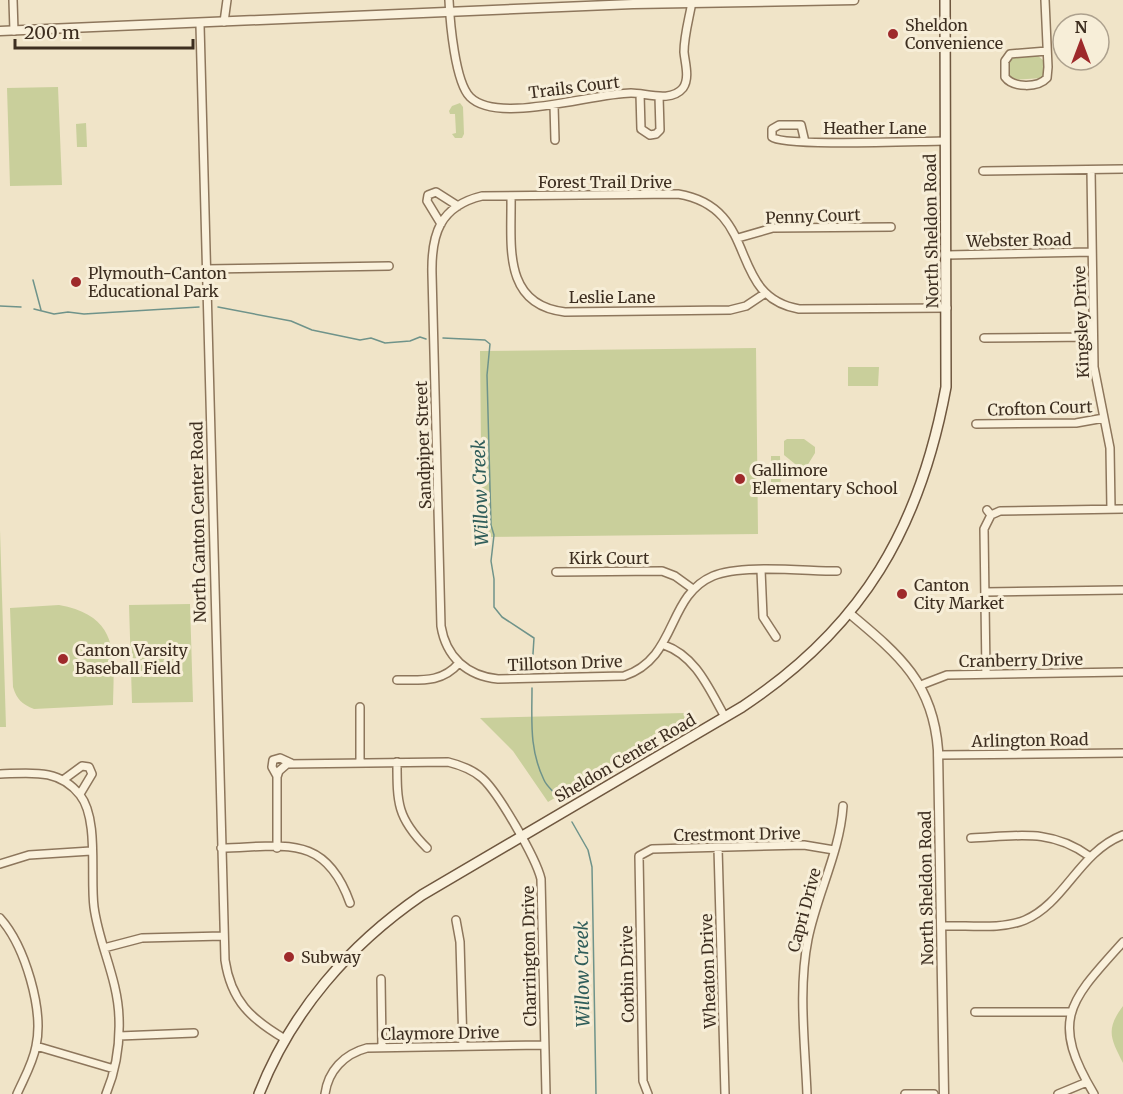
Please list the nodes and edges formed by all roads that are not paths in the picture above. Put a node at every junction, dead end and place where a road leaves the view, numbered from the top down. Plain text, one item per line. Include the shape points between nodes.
1 (13, 0) edge
2 (227, 0) edge
3 (449, 0) edge
4 (854, 0) edge
5 (945, 0) edge
6 (1045, 0) edge
7 (633, 2) edge
8 (692, 2) junction
9 (449, 12) junction
10 (224, 22) junction
11 (200, 24) junction
12 (0, 31) edge
13 (14, 31) junction
14 (1047, 51) junction
15 (640, 93) junction
16 (659, 96) junction
17 (554, 105) junction
18 (555, 140) dead end
19 (945, 141) junction
20 (805, 142) junction
21 (1123, 169) edge
22 (1091, 170) junction
23 (983, 171) dead end
24 (511, 196) junction
25 (458, 206) junction
26 (449, 213) joint
27 (441, 224) junction
28 (891, 227) dead end
29 (738, 238) junction
30 (1092, 252) junction
31 (947, 255) junction
32 (389, 266) dead end
33 (206, 269) junction
34 (764, 294) junction
35 (947, 308) junction
36 (1093, 337) junction
37 (984, 338) dead end
38 (1104, 418) junction
39 (976, 424) dead end
40 (929, 459) joint
41 (1111, 509) junction
42 (1123, 509) edge
43 (761, 570) junction
44 (837, 571) dead end
45 (556, 572) dead end
46 (693, 589) junction
47 (1123, 590) edge
48 (985, 592) junction
49 (849, 613) junction
50 (776, 638) dead end
51 (664, 645) junction
52 (459, 663) junction
53 (1123, 672) edge
54 (986, 674) junction
55 (397, 680) dead end
56 (921, 685) junction
57 (360, 707) dead end
58 (725, 717) junction
59 (1123, 753) edge
60 (938, 755) junction
61 (360, 762) junction
62 (397, 762) junction
63 (291, 764) junction
64 (0, 774) edge
65 (277, 776) junction
66 (63, 780) junction
67 (80, 794) junction
68 (843, 806) dead end
69 (1123, 836) edge
70 (520, 837) junction
71 (971, 838) dead end
72 (221, 848) junction
73 (277, 848) junction
74 (427, 848) dead end
75 (718, 848) junction
76 (834, 850) junction
77 (91, 851) junction
78 (641, 853) joint
79 (1089, 856) junction
80 (0, 864) edge
81 (350, 903) dead end
82 (0, 918) edge
83 (456, 920) dead end
84 (942, 926) junction
85 (223, 936) junction
86 (1123, 942) edge
87 (104, 948) junction
88 (381, 978) dead end
89 (975, 1012) dead end
90 (1071, 1012) junction
91 (195, 1033) dead end
92 (119, 1036) junction
93 (285, 1039) junction
94 (544, 1045) junction
95 (36, 1046) junction
96 (463, 1046) junction
97 (382, 1047) junction
98 (114, 1069) junction
99 (1086, 1082) junction
100 (17, 1094) edge
101 (106, 1094) edge
102 (259, 1094) edge
103 (325, 1094) edge
104 (546, 1094) edge
105 (648, 1094) edge
106 (725, 1094) edge
107 (807, 1094) edge
108 (906, 1094) edge
109 (934, 1094) edge
110 (944, 1094) edge
111 (1058, 1094) edge
112 (1094, 1094) edge

1 - 13 street
2 - 10 street
3 - 9 street, Trails Court
4 - 8 street
5 - 19 main road, North Sheldon Road
6 - 14 street
7 - 8 street
7 - 9 street
8 - 16 street via 684,44 685,84 672,96
9 - 10 street
9 - 17 street, Trails Court via 460,76 471,98 491,107
10 - 11 street
11 - 13 street
11 - 33 street, North Canton Center Road
12 - 13 street
14 - 14 street via 1048,74 1044,81 1016,84 1005,76 1005,61 1010,54
15 - 16 street, Trails Court
15 - 16 street via 641,129 650,135 660,130
15 - 17 street, Trails Court
17 - 18 street
19 - 20 street, Heather Lane
19 - 31 main road, North Sheldon Road
20 - 20 street, Heather Lane via 776,140 772,129 779,124 801,125
21 - 22 street
22 - 23 street
22 - 30 street, Kingsley Drive
24 - 25 street, Forest Trail Drive via 482,196
24 - 29 street, Forest Trail Drive via 685,195 718,211
24 - 34 street, Leslie Lane via 515,275 527,295 547,308 565,312 730,310 746,306
25 - 26 street, Forest Trail Drive
25 - 27 street via 436,192 428,195
26 - 27 street, Sandpiper Street
27 - 52 street, Sandpiper Street via 432,254 441,626 446,645
28 - 29 street, Penny Court via 773,228
29 - 34 street, Forest Trail Drive via 753,278
30 - 31 street, Webster Road
30 - 36 street, Kingsley Drive
31 - 35 main road, North Sheldon Road
32 - 33 street
33 - 72 street, North Canton Center Road
34 - 35 street via 778,304 799,309
35 - 40 main road, North Sheldon Road via 946,387
36 - 37 street
36 - 38 street, Kingsley Drive via 1095,377
38 - 39 street, Crofton Court via 1076,423
38 - 41 street, Kingsley Drive via 1110,448
40 - 49 main road, Sheldon Center Road via 897,541
41 - 42 street
41 - 48 street via 989,512 984,528
43 - 44 street, Tillotson Drive
43 - 46 street, Tillotson Drive via 718,573
43 - 50 street via 763,617
45 - 46 street, Kirk Court via 662,571
46 - 51 street, Tillotson Drive
47 - 48 street
48 - 54 street
49 - 56 street, North Sheldon Road via 890,646
49 - 58 main road, Sheldon Center Road via 801,664
51 - 52 street, Tillotson Drive via 641,668 611,678 498,679 480,676
51 - 58 street via 692,663
52 - 55 street via 437,679
53 - 54 street, Cranberry Drive
54 - 56 street, Cranberry Drive via 947,675
56 - 60 street, North Sheldon Road via 935,724
57 - 61 street
58 - 70 main road, Sheldon Center Road
59 - 60 street, Arlington Road
60 - 84 street, North Sheldon Road
61 - 62 street, Charrington Drive
61 - 63 street, Charrington Drive
62 - 70 street, Charrington Drive via 447,762 473,771 491,788
62 - 74 street via 400,812 409,830
63 - 65 street, Charrington Drive via 281,768
63 - 65 street, Charrington Drive via 280,758 273,760
64 - 66 street via 44,773
65 - 73 street
66 - 67 street
66 - 67 street via 82,766 89,767 92,774
67 - 77 street via 88,811
68 - 76 street, Capri Drive
69 - 79 street
70 - 93 main road, Sheldon Center Road via 382,924 326,981
70 - 94 street, Charrington Drive via 541,879
71 - 79 street via 1050,836
72 - 73 street
72 - 85 street, North Canton Center Road
73 - 81 street via 300,848 327,861 342,880
75 - 76 street, Crestmont Drive via 804,845
75 - 78 street, Crestmont Drive via 652,849
75 - 106 street, Wheaton Drive
76 - 107 street, Capri Drive via 804,958
77 - 80 street via 29,855
77 - 87 street via 94,909
78 - 105 street, Corbin Drive via 641,1006
79 - 84 street via 1041,910 1027,919 1008,924
82 - 95 street via 18,945 34,999
83 - 96 street
84 - 110 street, North Sheldon Road
85 - 87 street via 142,938
85 - 93 street, North Canton Center Road via 226,972 236,999 259,1023
86 - 90 street via 1084,985
87 - 92 street via 118,1000
88 - 97 street
89 - 90 street
90 - 99 street via 1070,1045
91 - 92 street
92 - 98 street
93 - 102 main road
94 - 96 street, Claymore Drive
94 - 104 street, Charrington Drive
95 - 98 street
95 - 100 street
96 - 97 street, Claymore Drive
97 - 103 street, Claymore Drive via 361,1049 343,1060 331,1074
98 - 101 street
99 - 111 street
99 - 112 street
108 - 109 street

